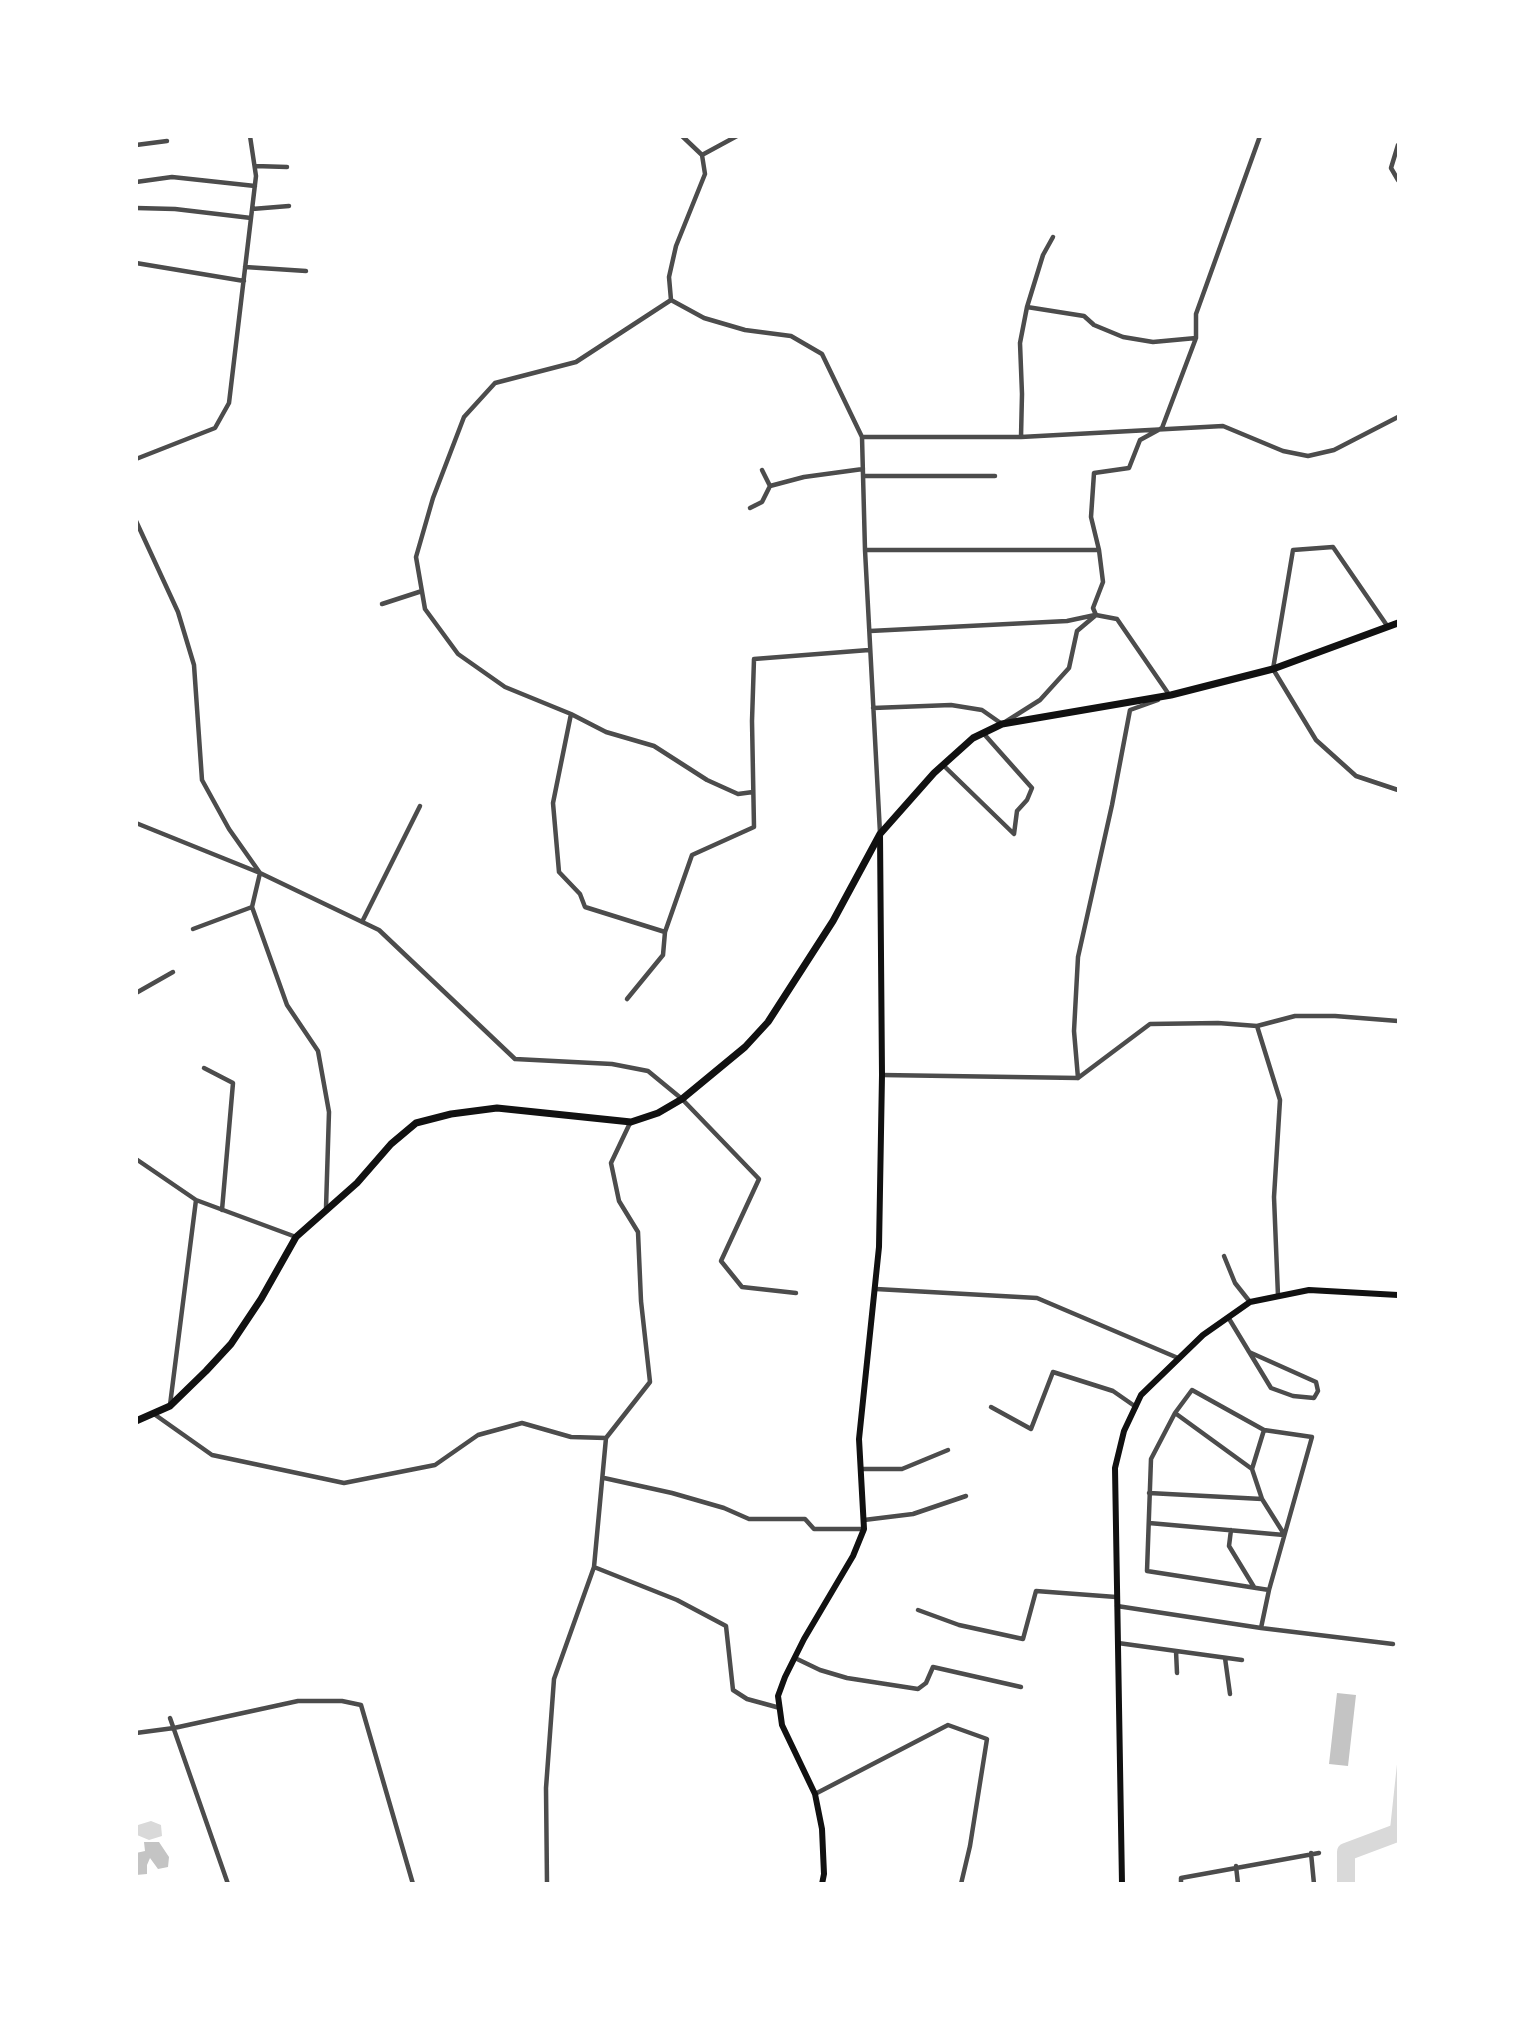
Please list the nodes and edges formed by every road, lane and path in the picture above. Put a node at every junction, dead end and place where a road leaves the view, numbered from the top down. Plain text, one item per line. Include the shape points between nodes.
1 (250, 136) edge
2 (682, 136) edge
3 (737, 136) edge
4 (1260, 136) edge
5 (167, 141) dead end
6 (136, 145) edge
7 (1398, 145) edge
8 (702, 155) junction
9 (255, 166) junction
10 (287, 167) dead end
11 (1398, 180) edge
12 (136, 182) edge
13 (255, 186) junction
14 (289, 206) dead end
15 (136, 208) edge
16 (252, 209) junction
17 (251, 218) junction
18 (1053, 237) dead end
19 (136, 263) edge
20 (245, 267) junction
21 (306, 271) dead end
22 (244, 281) junction
23 (671, 300) junction
24 (1027, 307) junction
25 (1196, 338) junction
26 (1398, 417) edge
27 (1162, 428) junction
28 (862, 437) junction
29 (1021, 437) junction
30 (136, 458) edge
31 (863, 469) junction
32 (762, 470) dead end
33 (995, 475) dead end
34 (863, 476) junction
35 (770, 486) junction
36 (750, 508) dead end
37 (136, 521) edge
38 (865, 550) junction
39 (1099, 550) junction
40 (422, 591) junction
41 (382, 604) dead end
42 (1096, 615) junction
43 (1398, 623) edge
44 (1388, 627) junction
45 (870, 631) junction
46 (869, 650) junction
47 (1273, 669) junction
48 (1171, 695) junction
49 (873, 708) junction
50 (571, 714) junction
51 (1002, 724) junction
52 (983, 733) junction
53 (943, 764) junction
54 (1398, 790) edge
55 (753, 792) junction
56 (420, 806) dead end
57 (136, 823) edge
58 (880, 834) junction
59 (260, 873) junction
60 (252, 907) junction
61 (362, 922) junction
62 (193, 929) dead end
63 (665, 932) junction
64 (173, 972) dead end
65 (136, 993) edge
66 (627, 999) dead end
67 (1398, 1021) edge
68 (1257, 1026) junction
69 (204, 1068) dead end
70 (882, 1075) junction
71 (1078, 1078) junction
72 (682, 1099) junction
73 (631, 1122) junction
74 (136, 1159) edge
75 (196, 1200) junction
76 (326, 1208) junction
77 (222, 1210) junction
78 (296, 1237) junction
79 (1224, 1256) dead end
80 (876, 1289) junction
81 (796, 1293) dead end
82 (1398, 1295) edge
83 (1278, 1296) junction
84 (1250, 1302) junction
85 (1228, 1317) junction
86 (1249, 1352) junction
87 (1178, 1358) junction
88 (170, 1405) junction
89 (991, 1407) dead end
90 (1136, 1407) junction
91 (1175, 1413) junction
92 (154, 1414) junction
93 (136, 1421) edge
94 (1264, 1430) junction
95 (606, 1438) junction
96 (948, 1450) dead end
97 (862, 1469) junction
98 (1252, 1469) junction
99 (604, 1478) junction
100 (1149, 1493) junction
101 (966, 1496) dead end
102 (1262, 1499) junction
103 (864, 1520) junction
104 (1149, 1523) junction
105 (864, 1530) junction
106 (1231, 1530) junction
107 (1284, 1535) junction
108 (594, 1567) junction
109 (1254, 1587) junction
110 (1269, 1590) junction
111 (1116, 1597) junction
112 (1116, 1606) junction
113 (918, 1610) dead end
114 (1261, 1628) junction
115 (1118, 1643) junction
116 (1393, 1644) dead end
117 (1176, 1651) junction
118 (795, 1658) junction
119 (1225, 1658) junction
120 (1241, 1660) dead end
121 (1177, 1674) dead end
122 (1021, 1687) dead end
123 (1230, 1694) dead end
124 (780, 1708) junction
125 (170, 1718) dead end
126 (174, 1728) junction
127 (136, 1733) edge
128 (815, 1794) junction
129 (1311, 1853) junction
130 (1319, 1853) dead end
131 (1236, 1866) junction
132 (228, 1884) edge
133 (412, 1884) edge
134 (547, 1884) edge
135 (822, 1884) edge
136 (961, 1884) edge
137 (1122, 1884) edge
138 (1181, 1884) edge
139 (1238, 1884) edge
140 (1314, 1884) edge

1 - 9 street
2 - 8 street
3 - 8 street
4 - 25 street via 1196,314
5 - 6 street
7 - 11 street via 1391,168
8 - 23 street via 705,174 676,246 669,277
9 - 10 street
9 - 13 street
12 - 13 street via 172,177
13 - 16 street
14 - 16 street
15 - 17 street
16 - 17 street
17 - 20 street
18 - 24 street
19 - 22 street
20 - 21 street
20 - 22 street
22 - 30 street via 229,403 215,428
23 - 28 street via 704,318 791,336 822,354
23 - 40 street via 576,362 495,383 464,417 416,556
24 - 25 street via 1084,316 1123,337 1153,342
24 - 29 street via 1020,343
25 - 27 street
26 - 27 street via 1334,450 1308,456 1283,452 1223,426
27 - 29 street
27 - 39 street via 1140,440 1129,468 1094,473 1091,517
28 - 29 street
28 - 31 street
31 - 34 street
31 - 35 street
32 - 35 street
33 - 34 street
34 - 38 street
35 - 36 street via 762,502
37 - 59 street via 178,612 194,665 202,780
38 - 39 street
38 - 45 street
39 - 42 street via 1102,582 1093,608
40 - 41 street
40 - 50 street via 425,609 458,654 505,687
42 - 45 street via 1067,621
42 - 48 street via 1117,619
42 - 51 street via 1077,631 1069,668 1040,700
43 - 44 highway
44 - 47 highway
44 - 47 street via 1334,547 1293,550
45 - 46 street
46 - 49 street
46 - 55 street via 754,659
47 - 48 highway
47 - 54 street via 1316,740 1356,776
48 - 51 highway
48 - 71 street via 1130,710 1078,957 1074,1031
49 - 51 street via 951,705 982,710
49 - 58 street
50 - 55 street via 606,732 654,746 738,794
50 - 63 street via 553,803 559,872 580,894 585,907
51 - 52 highway
52 - 53 highway
52 - 53 street via 1032,789 1017,811 1014,834
53 - 58 highway
55 - 63 street via 754,827 692,855
56 - 61 street
57 - 59 street
58 - 70 main road
58 - 72 highway via 833,921 768,1022 746,1047
59 - 60 street
59 - 61 street
60 - 62 street
60 - 76 street via 287,1005 318,1051 329,1112
61 - 72 street via 379,930 515,1059 612,1064 648,1071
63 - 66 street via 663,956
64 - 65 street
67 - 68 street via 1295,1016
68 - 71 street via 1150,1024
68 - 83 street via 1280,1100 1274,1197
69 - 77 street via 233,1083
70 - 71 street
70 - 80 main road
72 - 73 highway
72 - 81 street via 759,1178 720,1261 742,1287
73 - 76 highway via 497,1108 428,1120 391,1144 357,1183
73 - 95 street via 611,1163 619,1201 638,1232 650,1382
74 - 75 street
75 - 77 street
75 - 88 street
76 - 78 highway
77 - 78 street
78 - 88 highway via 230,1344
79 - 84 street via 1235,1283
80 - 87 street via 1037,1298
80 - 97 main road via 860,1427
82 - 83 main road via 1309,1290
83 - 84 main road
84 - 85 main road
85 - 86 street
85 - 87 main road
86 - 86 street via 1271,1388 1314,1398 1316,1382
87 - 90 main road via 1141,1395
88 - 92 highway
89 - 90 street via 1031,1429 1053,1372 1112,1391
90 - 111 main road via 1124,1431 1115,1468
91 - 94 street via 1192,1390
91 - 98 street
91 - 100 street via 1151,1459
92 - 93 highway
92 - 95 street via 212,1455 344,1483 435,1465 478,1434 522,1423 571,1437
94 - 98 street
94 - 107 street via 1312,1437
95 - 99 street
96 - 97 street via 902,1469
97 - 103 main road
98 - 102 street
99 - 105 street via 672,1493 749,1519 805,1519 814,1529
99 - 108 street
100 - 102 street
100 - 104 street
101 - 103 street via 913,1514
102 - 107 street
103 - 105 main road
104 - 106 street
104 - 109 street via 1147,1571
105 - 118 main road
106 - 107 street
106 - 109 street via 1229,1546
107 - 110 street
108 - 124 street via 677,1600 726,1626 733,1690
108 - 134 street via 554,1679
109 - 110 street
110 - 114 street
111 - 112 main road
111 - 113 street via 1036,1591 1023,1639 958,1625
112 - 114 street
112 - 115 main road
114 - 116 street
115 - 117 street
115 - 137 main road
117 - 119 street
117 - 121 street
118 - 122 street via 847,1678 918,1689 933,1667
118 - 124 main road via 779,1696
119 - 120 street
119 - 123 street
124 - 128 main road via 782,1726
125 - 126 street
126 - 127 street
126 - 132 street
126 - 133 street via 298,1701 361,1705
128 - 135 main road via 822,1829
128 - 136 street via 948,1725 987,1739
129 - 130 street
129 - 131 street
129 - 140 street
131 - 138 street via 1181,1878
131 - 139 street

